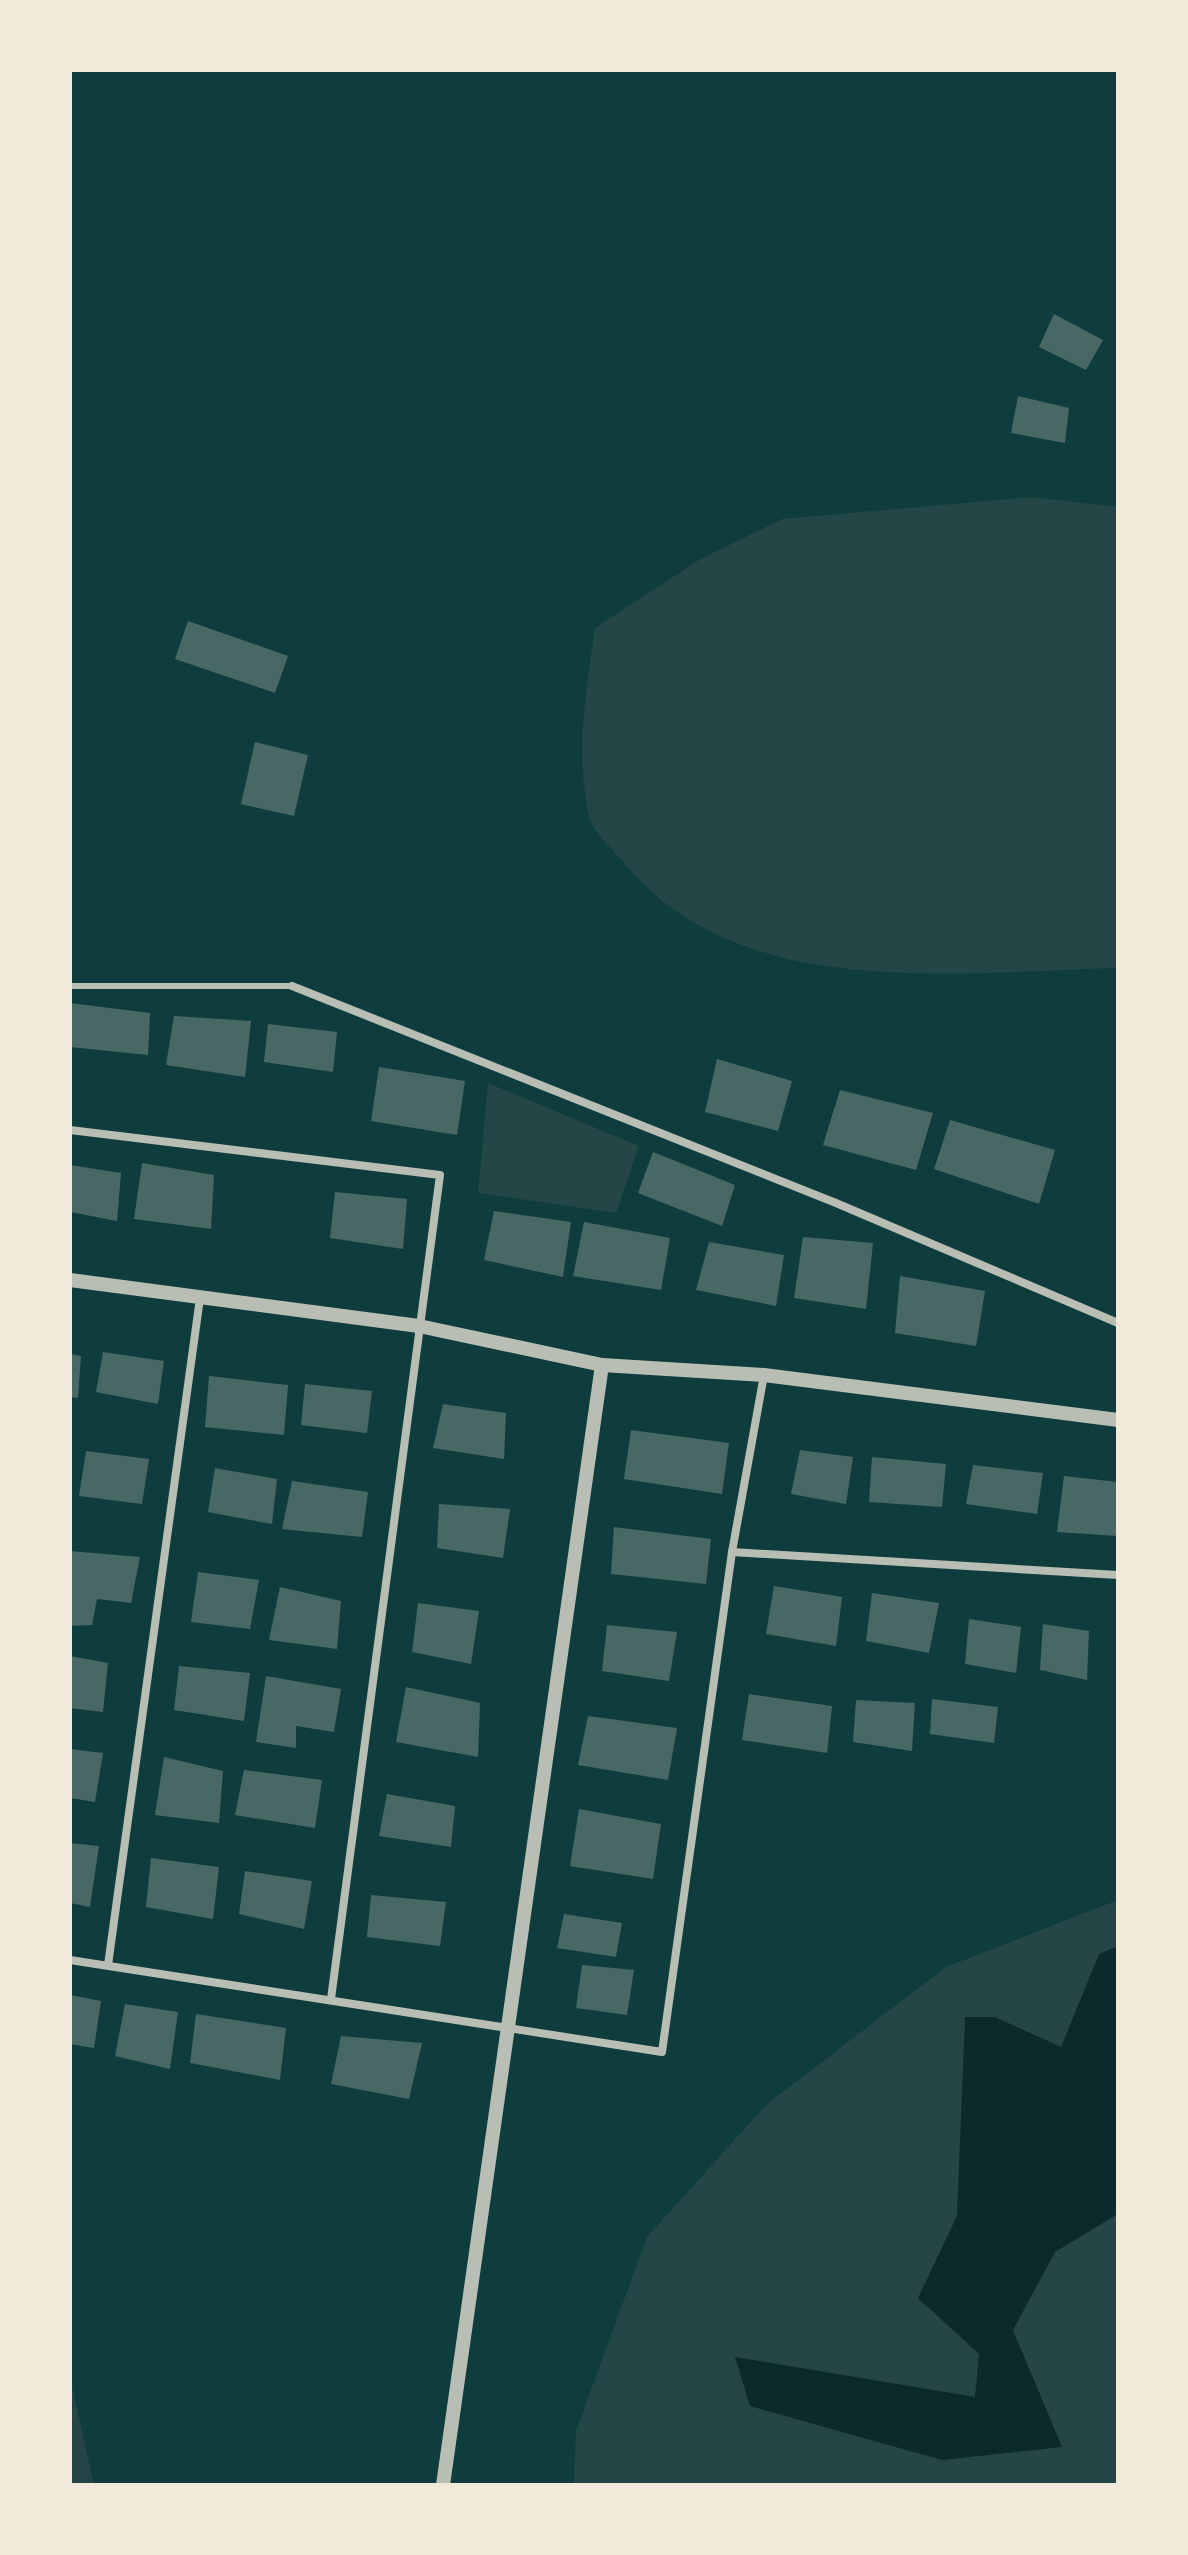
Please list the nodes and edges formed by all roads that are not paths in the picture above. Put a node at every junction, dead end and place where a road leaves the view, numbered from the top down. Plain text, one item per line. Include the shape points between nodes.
1 (70, 986) edge
2 (292, 986) joint
3 (70, 1130) edge
4 (70, 1280) edge
5 (200, 1298) junction
6 (1118, 1323) edge
7 (419, 1326) junction
8 (602, 1365) junction
9 (764, 1375) junction
10 (1118, 1420) edge
11 (732, 1552) junction
12 (1118, 1575) edge
13 (70, 1960) edge
14 (108, 1965) junction
15 (331, 1999) junction
16 (509, 2031) junction
17 (443, 2485) edge

1 - 2 lane
2 - 6 street via 836,1203
3 - 7 street via 440,1175
4 - 5 street
5 - 7 street
5 - 14 street
7 - 8 street
7 - 15 street
8 - 9 street
8 - 16 street
9 - 10 street
9 - 11 street
11 - 12 street
11 - 16 street via 662,2052
13 - 14 street
14 - 15 street
15 - 16 street
16 - 17 street

